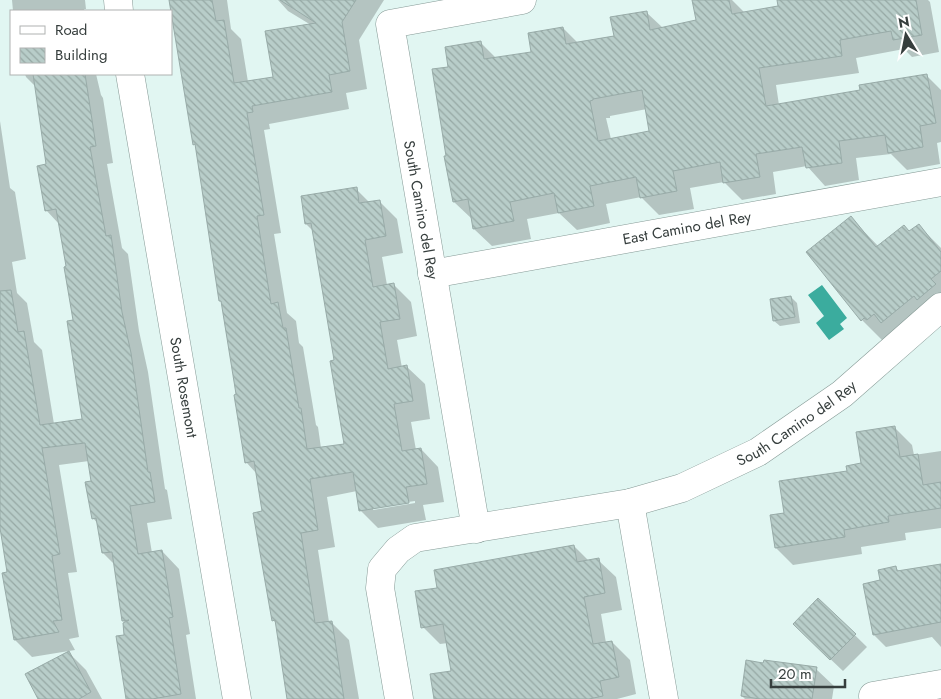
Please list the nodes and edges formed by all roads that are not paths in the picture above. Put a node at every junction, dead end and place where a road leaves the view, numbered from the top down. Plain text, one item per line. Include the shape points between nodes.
1 (522, 0) edge
2 (130, 75) edge
3 (941, 182) edge
4 (432, 274) junction
5 (941, 307) edge
6 (630, 503) junction
7 (476, 529) junction
8 (941, 684) edge
9 (873, 698) edge
10 (237, 699) edge
11 (399, 699) edge
12 (664, 699) edge

1 - 4 street, South Camino del Rey via 390,24
2 - 10 street, South Rosemont
3 - 4 street, East Camino del Rey
4 - 7 street, South Camino del Rey
5 - 6 street, South Camino del Rey via 842,394 758,452 682,488
6 - 7 street, South Camino del Rey
6 - 12 street
7 - 11 street, South Camino del Rey via 415,538 398,550 382,570 380,588
8 - 9 street

